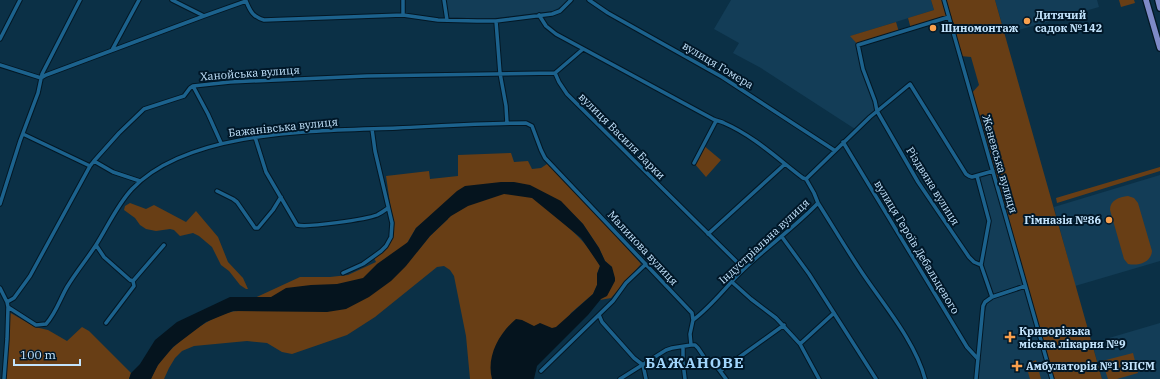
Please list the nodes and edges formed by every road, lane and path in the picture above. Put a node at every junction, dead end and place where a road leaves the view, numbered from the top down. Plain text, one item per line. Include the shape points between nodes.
1 (20, 0) edge
2 (80, 0) edge
3 (139, 0) edge
4 (172, 0) edge
5 (248, 0) edge
6 (403, 0) edge
7 (444, 0) edge
8 (571, 0) edge
9 (589, 0) edge
10 (944, 0) edge
11 (1146, 0) edge
12 (1158, 0) edge
13 (1160, 8) edge
14 (403, 15) junction
15 (539, 15) junction
16 (204, 16) junction
17 (949, 17) junction
18 (447, 20) junction
19 (496, 21) junction
20 (0, 39) edge
21 (1160, 48) edge
22 (583, 49) junction
23 (112, 50) junction
24 (0, 65) edge
25 (500, 73) junction
26 (555, 73) junction
27 (41, 78) junction
28 (193, 86) junction
29 (877, 111) junction
30 (716, 120) junction
31 (507, 123) junction
32 (372, 129) junction
33 (23, 134) junction
34 (254, 137) junction
35 (843, 142) junction
36 (221, 143) junction
37 (834, 150) junction
38 (94, 161) junction
39 (694, 163) dead end
40 (785, 164) junction
41 (90, 166) junction
42 (993, 171) junction
43 (977, 176) junction
44 (806, 179) junction
45 (140, 181) junction
46 (217, 191) dead end
47 (281, 197) junction
48 (818, 203) junction
49 (0, 204) edge
50 (388, 208) junction
51 (708, 234) junction
52 (782, 237) junction
53 (96, 245) junction
54 (164, 245) dead end
55 (646, 264) junction
56 (981, 265) junction
57 (744, 269) junction
58 (343, 273) dead end
59 (133, 281) junction
60 (732, 282) junction
61 (1025, 286) junction
62 (0, 288) edge
63 (992, 297) junction
64 (7, 302) junction
65 (8, 307) junction
66 (834, 313) junction
67 (599, 315) junction
68 (693, 320) junction
69 (106, 323) dead end
70 (784, 325) junction
71 (800, 344) junction
72 (691, 345) junction
73 (683, 347) junction
74 (978, 359) junction
75 (643, 365) junction
76 (541, 371) dead end
77 (720, 371) junction
78 (4, 379) edge
79 (620, 379) edge
80 (646, 379) edge
81 (685, 379) edge
82 (726, 379) edge
83 (819, 379) edge
84 (876, 379) edge
85 (925, 379) edge
86 (976, 379) edge
87 (1052, 379) edge

1 - 20 street
2 - 27 street
3 - 23 street
4 - 16 street
5 - 14 street via 252,13 264,20
5 - 16 street
6 - 14 street
7 - 18 street
8 - 15 street via 560,11
9 - 37 street, вулиця Гомера via 722,77
10 - 17 street, Женевська вулиця
11 - 21 main road
12 - 13 main road
14 - 18 street
15 - 19 street
15 - 22 street, Індустріальна вулиця via 551,31
16 - 23 street
17 - 29 street, Різдвяна вулиця via 858,45 862,69
17 - 42 street, Женевська вулиця
18 - 19 street
19 - 25 street
22 - 26 street
22 - 30 street, Індустріальна вулиця
23 - 27 street
24 - 27 street
25 - 26 street, Ханойська вулиця
25 - 28 street, Ханойська вулиця via 278,79
25 - 31 street
26 - 51 street, вулиця Василя Барки via 567,94
27 - 33 street
28 - 36 street
28 - 38 street, Ханойська вулиця via 184,96 144,109
29 - 35 street
29 - 43 street via 910,84 966,174
29 - 56 street, Різдвяна вулиця via 922,188 969,257
30 - 39 street
30 - 40 street, Індустріальна вулиця via 746,135
31 - 32 street, Бажанівська вулиця
31 - 55 street, Малинова вулиця via 532,126 545,158
32 - 34 street, Бажанівська вулиця
32 - 50 street
33 - 41 street
33 - 49 street
34 - 36 street, Бажанівська вулиця
34 - 47 street via 266,172
35 - 37 street
35 - 74 street, вулиця Героїв Дебальцевого via 967,347
36 - 45 street, Бажанівська вулиця via 170,162
37 - 44 street
38 - 41 street, Ханойська вулиця
38 - 45 street via 113,172
40 - 44 street, Індустріальна вулиця
40 - 51 street
41 - 64 street, Ханойська вулиця via 30,276 14,298
42 - 43 street
42 - 61 street, Женевська вулиця
43 - 56 street via 989,222
44 - 48 street, Індустріальна вулиця
45 - 53 street, Бажанівська вулиця via 125,197
46 - 47 street via 233,199 255,228 258,228
47 - 50 street via 296,224 300,226 363,218 376,215
48 - 52 street, Індустріальна вулиця
48 - 85 street via 907,339 919,360
50 - 58 street via 392,229 386,246 363,264
51 - 57 street, вулиця Василя Барки
52 - 57 street, Індустріальна вулиця
52 - 66 street
53 - 59 street via 104,256
53 - 65 street, Бажанівська вулиця via 46,324 36,325
54 - 59 street
55 - 67 street
55 - 68 street, Малинова вулиця via 688,308
56 - 63 street
57 - 60 street, Індустріальна вулиця
59 - 69 street via 134,286
60 - 68 street, Індустріальна вулиця
60 - 70 street
61 - 63 street
61 - 87 street, Женевська вулиця
62 - 64 street
63 - 74 street via 983,306
64 - 65 street
65 - 78 street
66 - 71 street
66 - 84 street
67 - 75 street via 602,322
67 - 76 street
68 - 72 street
70 - 71 street
70 - 77 street
71 - 83 street
72 - 73 street
72 - 77 street via 695,345 706,360
73 - 75 street via 666,350
73 - 81 street
74 - 86 street
75 - 79 street
75 - 80 street
77 - 82 street

